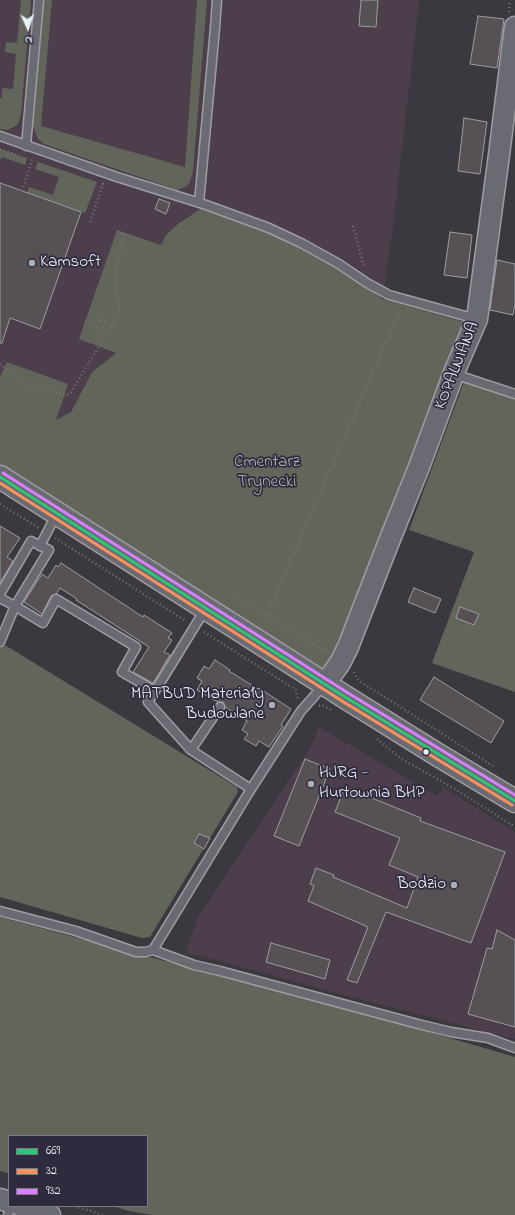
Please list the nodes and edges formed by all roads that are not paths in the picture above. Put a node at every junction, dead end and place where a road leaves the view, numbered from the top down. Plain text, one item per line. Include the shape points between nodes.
1 (39, 0) edge
2 (217, 0) edge
3 (515, 28) edge
4 (0, 136) edge
5 (26, 146) junction
6 (199, 203) junction
7 (477, 319) junction
8 (453, 374) junction
9 (515, 394) edge
10 (0, 477) edge
11 (57, 514) junction
12 (40, 546) junction
13 (0, 594) edge
14 (0, 598) edge
15 (15, 606) junction
16 (206, 608) junction
17 (0, 642) edge
18 (325, 684) junction
19 (155, 691) junction
20 (220, 707) dead end
21 (191, 750) junction
22 (251, 789) junction
23 (515, 801) edge
24 (0, 911) edge
25 (153, 950) junction
26 (515, 1048) edge
27 (24, 1207) edge
28 (50, 1215) edge

1 - 5 lane
2 - 6 lane
3 - 7 street, KOPALNIANA
4 - 5 lane
5 - 6 lane
6 - 7 lane via 269,228 301,243 389,295
7 - 8 street, KOPALNIANA
8 - 9 lane
8 - 18 street, KOPALNIANA via 348,647
10 - 11 main road
11 - 12 lane
11 - 16 main road
12 - 13 lane via 31,541
12 - 15 lane via 49,550
14 - 15 lane
15 - 17 lane
15 - 19 lane via 43,623 56,599 136,647 122,672
16 - 18 main road
16 - 19 lane
18 - 22 lane via 304,707
18 - 23 main road
19 - 21 lane via 148,702
20 - 21 lane
21 - 22 lane
22 - 25 lane
24 - 25 lane via 136,952
25 - 26 lane via 194,965 418,1024 488,1038
27 - 28 street

